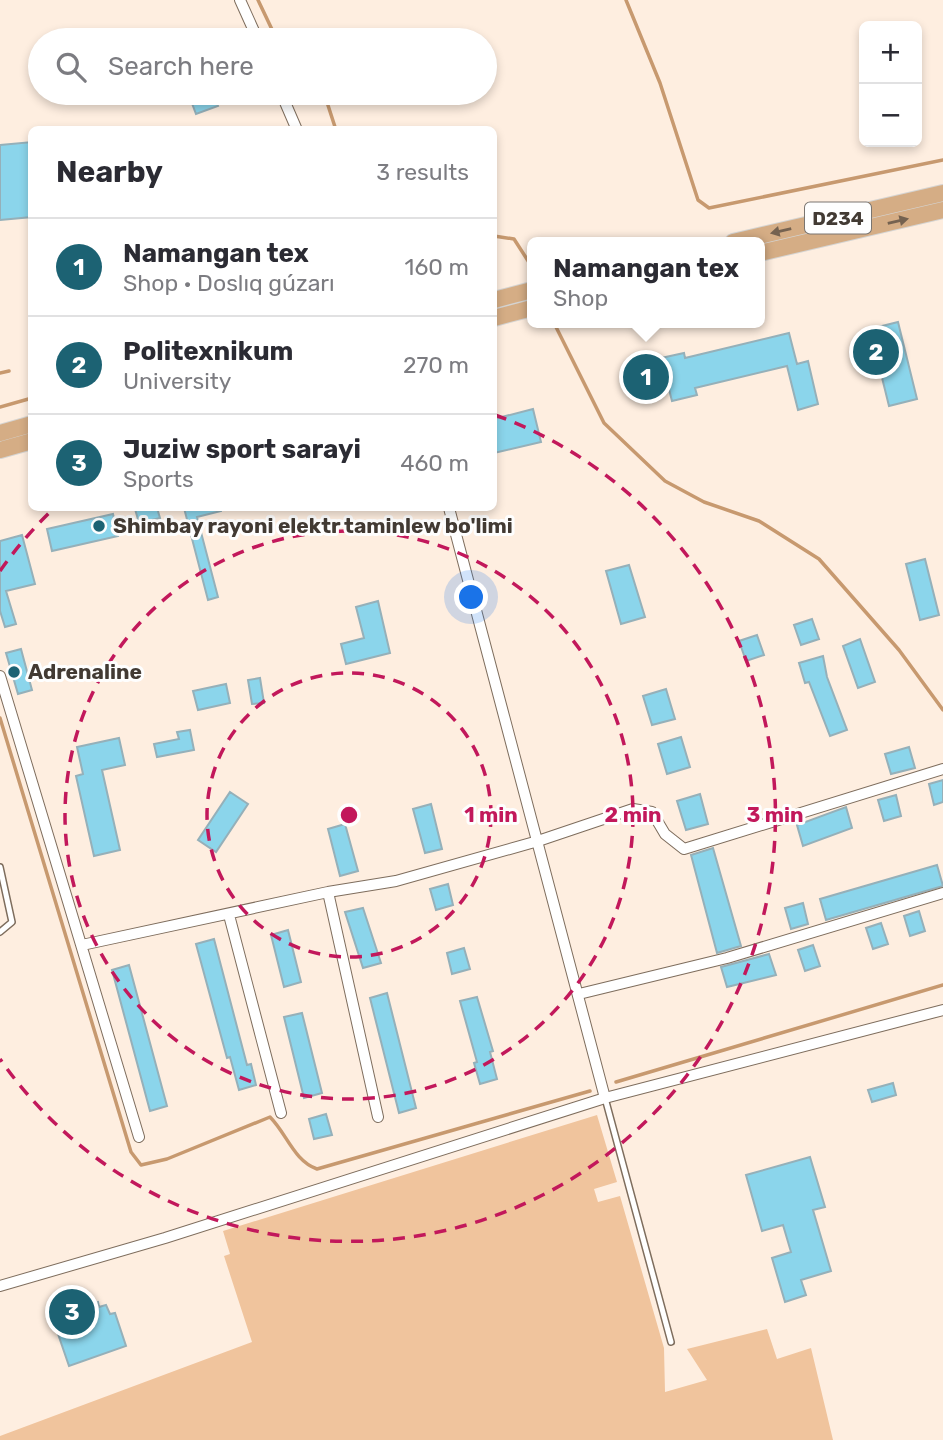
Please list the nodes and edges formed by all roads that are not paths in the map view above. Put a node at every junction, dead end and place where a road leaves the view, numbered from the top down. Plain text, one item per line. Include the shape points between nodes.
1 (240, 0) edge
2 (253, 28) edge
3 (286, 105) edge
4 (295, 126) edge
5 (943, 193) edge
6 (943, 210) edge
7 (754, 237) edge
8 (765, 252) edge
9 (527, 291) edge
10 (497, 299) edge
11 (527, 309) edge
12 (497, 317) edge
13 (28, 425) edge
14 (0, 433) edge
15 (28, 442) edge
16 (0, 450) edge
17 (450, 511) edge
18 (0, 676) edge
19 (943, 769) edge
20 (538, 841) junction
21 (0, 867) edge
22 (328, 892) junction
23 (943, 893) edge
24 (229, 915) junction
25 (0, 932) edge
26 (82, 944) junction
27 (579, 994) junction
28 (943, 1010) edge
29 (605, 1098) junction
30 (281, 1113) dead end
31 (378, 1117) dead end
32 (139, 1137) dead end
33 (0, 1286) edge
34 (671, 1342) dead end

1 - 2 street
3 - 4 street
5 -> 7 main road, D234
8 -> 6 main road, D234
9 - 10 main road
11 - 12 main road
13 - 14 main road
15 - 16 main road
17 - 20 street
18 - 26 street
19 - 20 street via 684,849 665,834 652,812 633,809
20 - 22 street via 396,881
20 - 27 street
21 - 25 lane via 12,922
22 - 24 street
22 - 31 street
23 - 27 street via 727,958
24 - 26 street
24 - 30 street
26 - 32 street
27 - 29 street
28 - 29 street
29 - 33 street
29 - 34 lane

